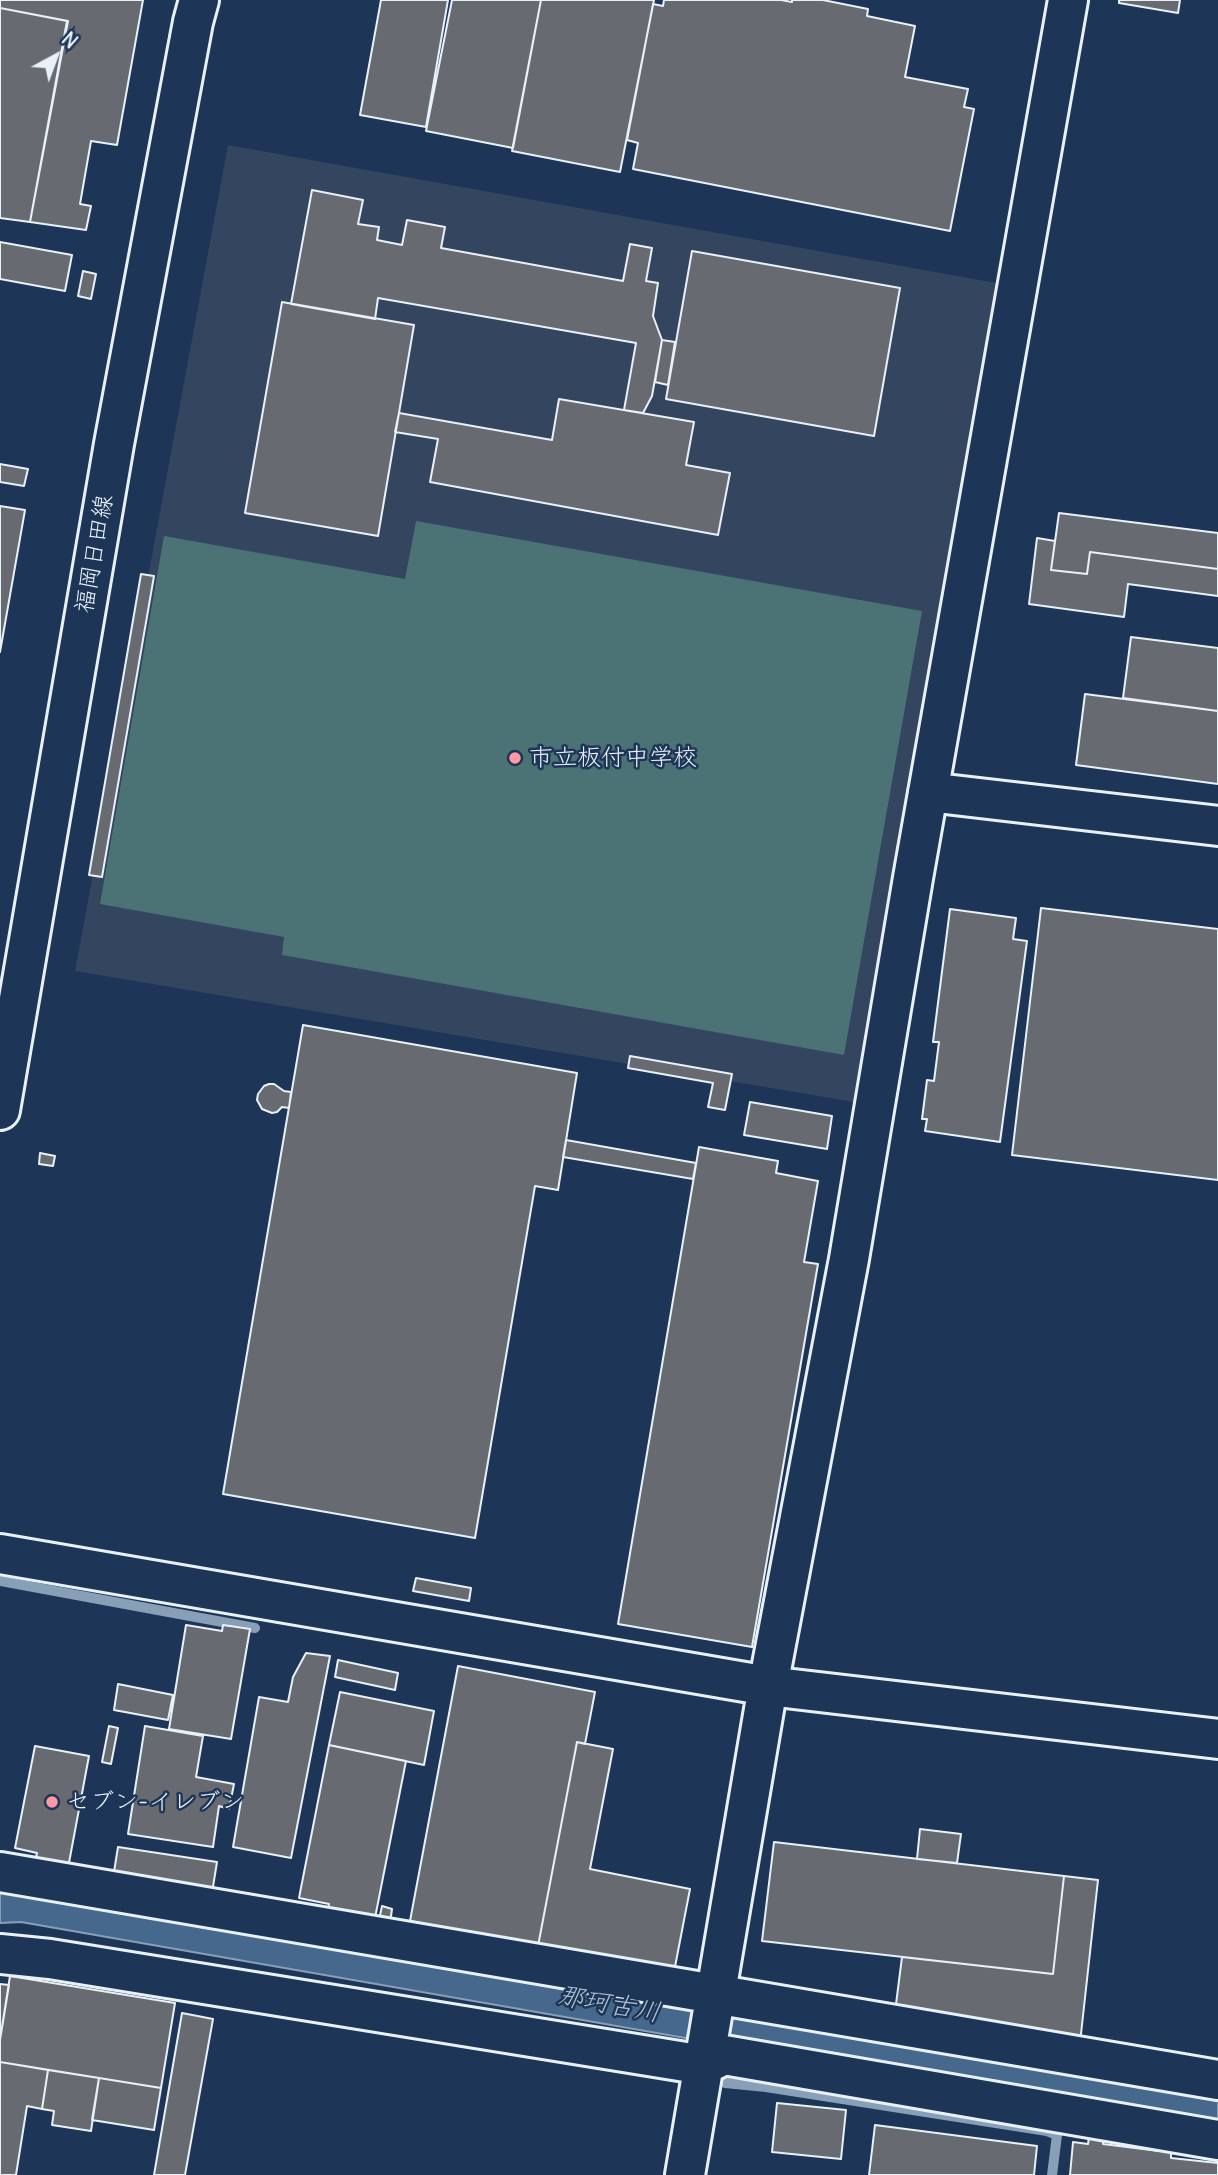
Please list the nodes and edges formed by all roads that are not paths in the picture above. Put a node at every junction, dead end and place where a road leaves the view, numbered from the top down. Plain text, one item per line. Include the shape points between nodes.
1 (199, 0) edge
2 (1068, 0) edge
3 (928, 792) junction
4 (1218, 826) edge
5 (0, 1110) edge
6 (0, 1554) edge
7 (768, 1686) junction
8 (1218, 1739) edge
9 (0, 1871) edge
10 (0, 1954) edge
11 (717, 1994) junction
12 (704, 2066) junction
13 (1218, 2080) edge
14 (1218, 2140) edge
15 (685, 2175) edge

1 - 5 street, 福岡日田線 via 116,431
2 - 3 street
3 - 4 street
3 - 7 street via 849,1259
6 - 7 street
7 - 8 street
7 - 11 street
9 - 11 street
10 - 12 street
11 - 12 street
11 - 13 street
12 - 14 street via 724,2055
12 - 15 street

